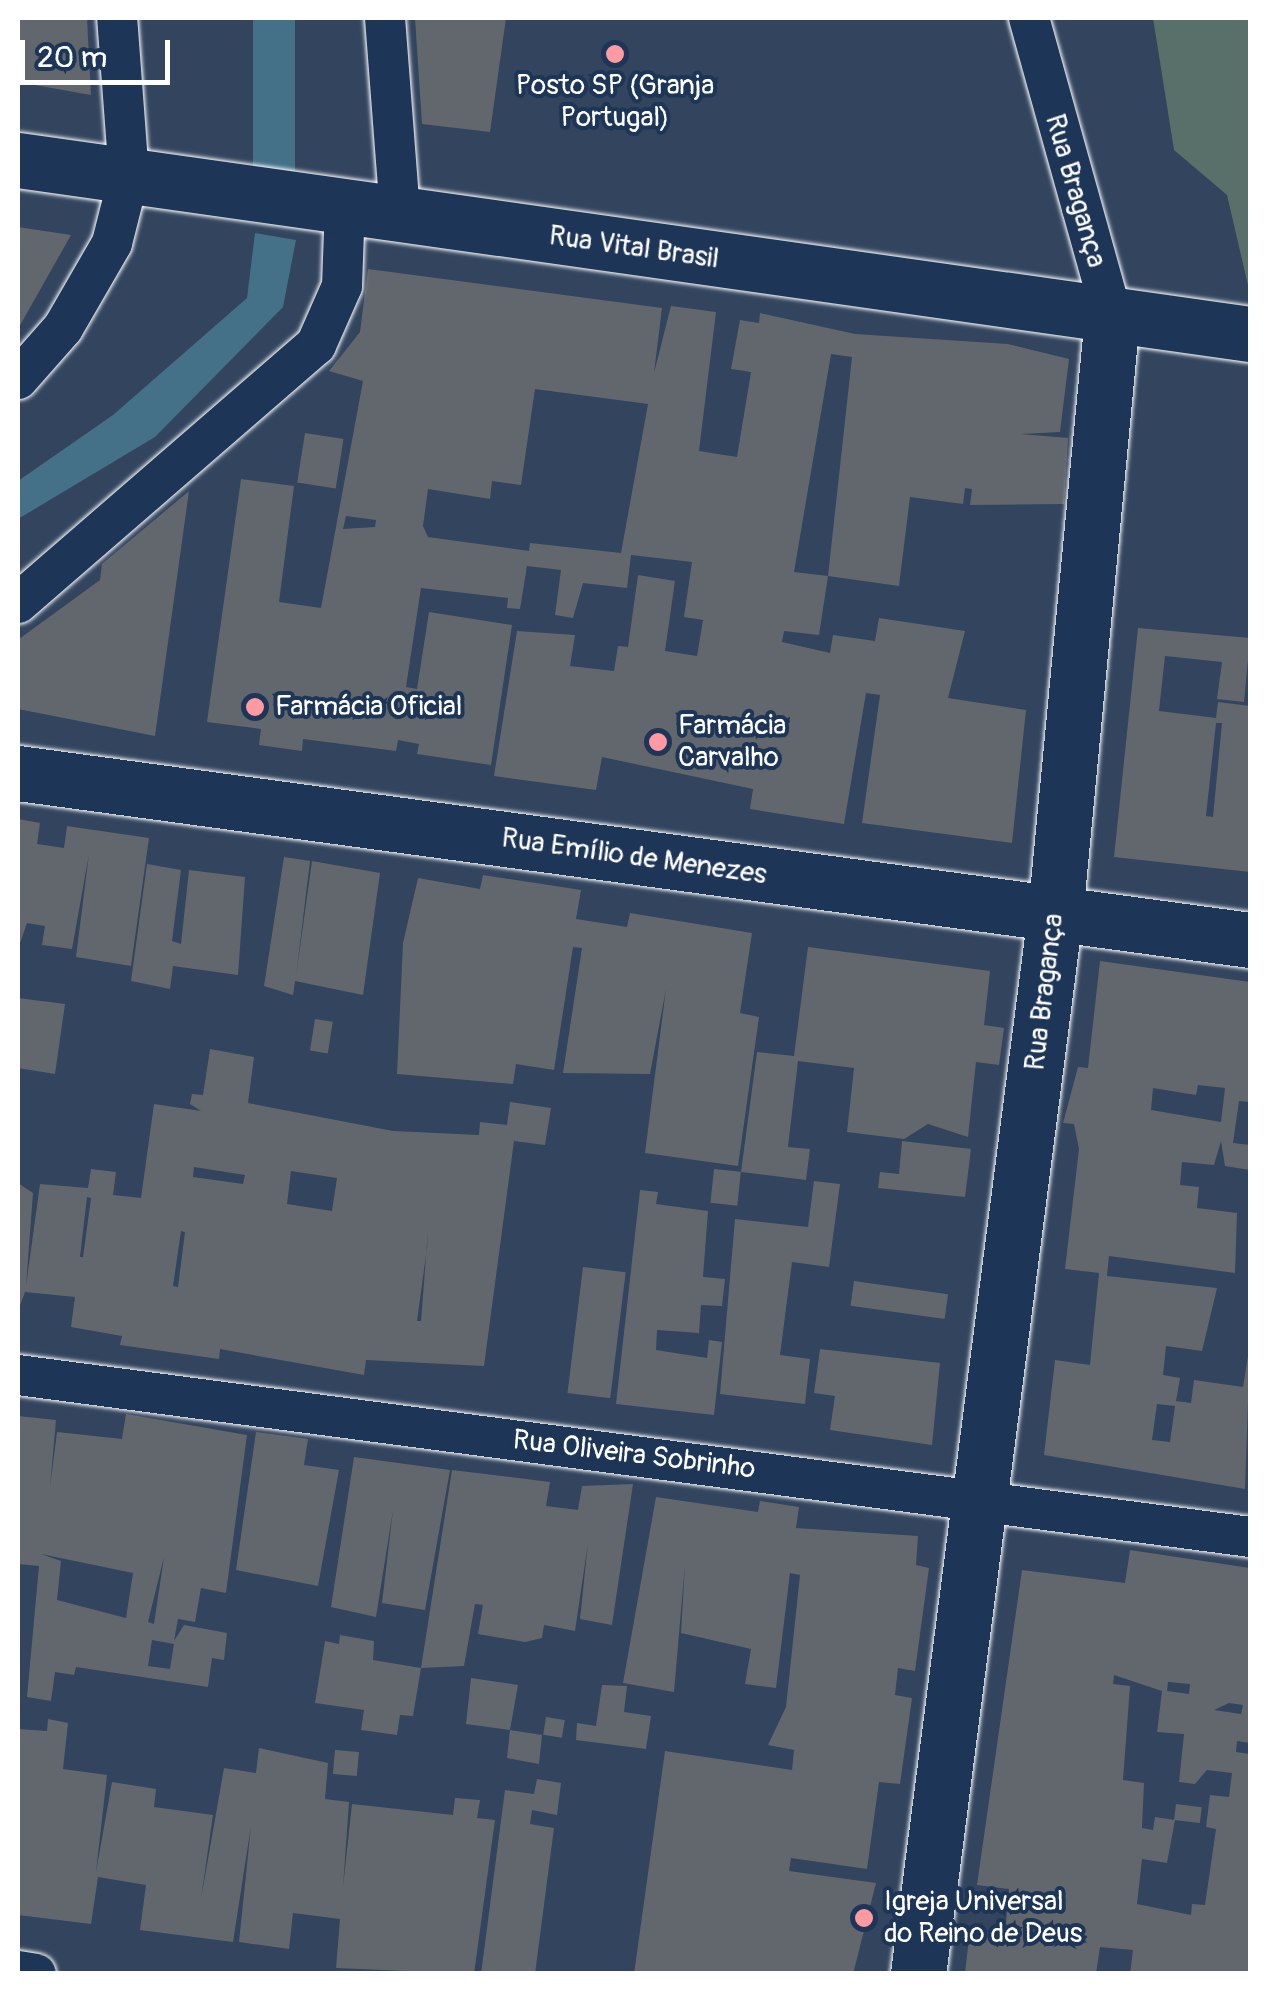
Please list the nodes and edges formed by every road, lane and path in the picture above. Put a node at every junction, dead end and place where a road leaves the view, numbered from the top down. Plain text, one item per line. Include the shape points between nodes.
1 (117, 18) edge
2 (385, 18) edge
3 (1030, 18) edge
4 (18, 160) edge
5 (128, 176) junction
6 (345, 206) junction
7 (400, 216) junction
8 (1112, 316) junction
9 (1250, 334) edge
10 (18, 379) edge
11 (18, 603) edge
12 (18, 773) edge
13 (1055, 914) junction
14 (1250, 940) edge
15 (18, 1375) edge
16 (984, 1500) junction
17 (1250, 1537) edge
18 (18, 1971) edge
19 (36, 1974) edge
20 (918, 1974) edge

1 - 5 street
2 - 7 street
3 - 8 street, Rua Bragança
4 - 5 street, Rua Vital Brasil
5 - 6 street, Rua Vital Brasil
5 - 10 street via 112,242 63,328
6 - 7 street, Rua Vital Brasil
6 - 11 street via 342,286 316,344
7 - 8 street, Rua Vital Brasil
8 - 9 street, Rua Vital Brasil
8 - 13 street, Rua Bragança
12 - 13 street, Rua Emílio de Menezes
13 - 14 street, Rua Emílio de Menezes
13 - 16 street, Rua Bragança
15 - 16 street, Rua Oliveira Sobrinho
16 - 17 street, Rua Oliveira Sobrinho
16 - 20 street, Rua Bragança
18 - 19 street

